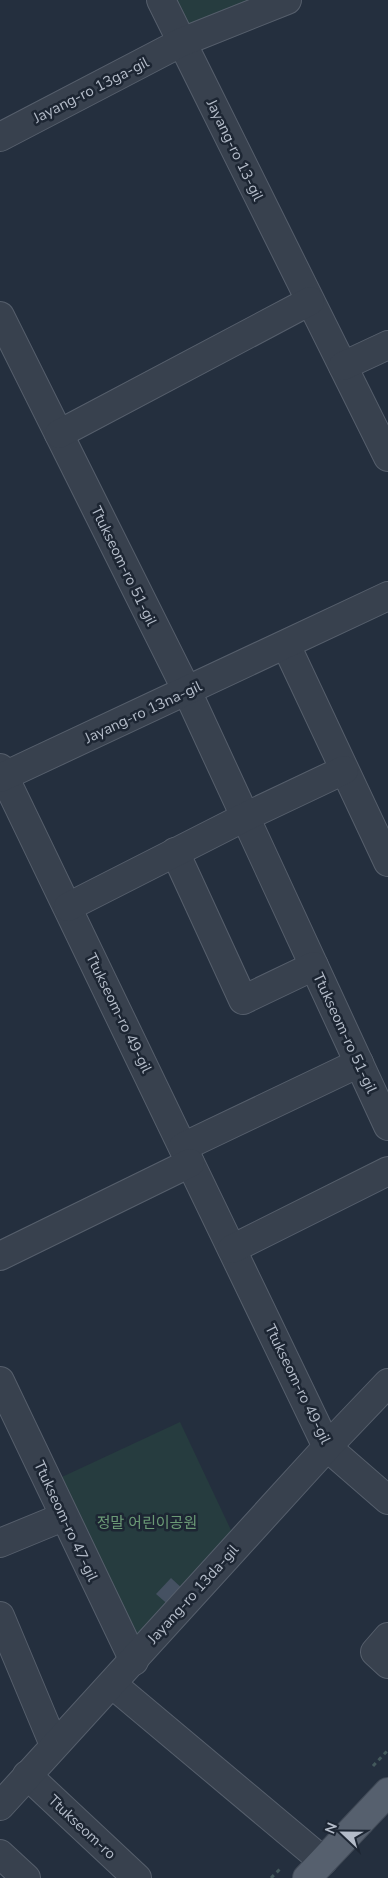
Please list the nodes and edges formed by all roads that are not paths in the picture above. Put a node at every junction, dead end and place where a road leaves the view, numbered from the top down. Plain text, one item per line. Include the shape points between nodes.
1 (161, 0) edge
2 (287, 0) edge
3 (182, 42) junction
4 (0, 137) edge
5 (310, 301) junction
6 (2, 324) edge
7 (388, 345) edge
8 (343, 366) junction
9 (59, 434) junction
10 (388, 457) edge
11 (388, 596) edge
12 (286, 645) junction
13 (187, 691) junction
14 (344, 770) junction
15 (2, 774) edge
16 (245, 817) junction
17 (175, 852) junction
18 (388, 862) edge
19 (68, 907) junction
20 (314, 966) junction
21 (359, 1063) junction
22 (388, 1126) edge
23 (187, 1155) junction
24 (388, 1171) edge
25 (232, 1249) junction
26 (0, 1256) edge
27 (0, 1381) edge
28 (388, 1384) edge
29 (327, 1447) junction
30 (388, 1500) edge
31 (63, 1517) junction
32 (0, 1543) edge
33 (0, 1616) edge
34 (388, 1637) edge
35 (134, 1660) junction
36 (388, 1664) edge
37 (112, 1684) junction
38 (54, 1745) junction
39 (27, 1775) junction
40 (388, 1792) edge
41 (0, 1806) edge
42 (0, 1854) edge
43 (315, 1870) edge
44 (26, 1878) edge
45 (137, 1878) edge

1 - 3 street, Jayang-ro 13-gil
2 - 3 street, Jayang-ro 13ga-gil
3 - 4 street, Jayang-ro 13ga-gil
3 - 5 street, Jayang-ro 13-gil
5 - 8 street, Jayang-ro 13-gil
5 - 9 street
6 - 9 street, Ttukseom-ro 51-gil
7 - 8 street
8 - 10 street, Jayang-ro 13-gil
9 - 13 street, Ttukseom-ro 51-gil
11 - 12 street, Jayang-ro 13na-gil
12 - 13 street, Jayang-ro 13na-gil
12 - 14 street
13 - 15 street, Jayang-ro 13na-gil
13 - 16 street, Ttukseom-ro 51-gil
14 - 16 street
14 - 18 street
15 - 19 street, Ttukseom-ro 49-gil
16 - 17 street
16 - 20 street, Ttukseom-ro 51-gil
17 - 19 street
17 - 20 street, Ttukseom-ro 51-gil via 244,1000
19 - 23 street, Ttukseom-ro 49-gil
20 - 21 street, Ttukseom-ro 51-gil
21 - 22 street, Ttukseom-ro 51-gil
21 - 23 street
23 - 25 street, Ttukseom-ro 49-gil
23 - 26 street
24 - 25 street
25 - 29 street, Ttukseom-ro 49-gil
27 - 31 street, Ttukseom-ro 47-gil
28 - 29 street, Jayang-ro 13da-gil
29 - 30 street, Ttukseom-ro 49-gil
29 - 35 street, Jayang-ro 13da-gil
31 - 32 street
31 - 35 street, Ttukseom-ro 47-gil
33 - 38 street
34 - 36 street via 375,1652
35 - 37 street, Jayang-ro 13da-gil
37 - 38 street, Jayang-ro 13da-gil
37 - 43 street
38 - 39 street, Jayang-ro 13da-gil
39 - 41 street, Jayang-ro 13da-gil
39 - 45 street, Ttukseom-ro
40 - 43 main road
42 - 44 street

